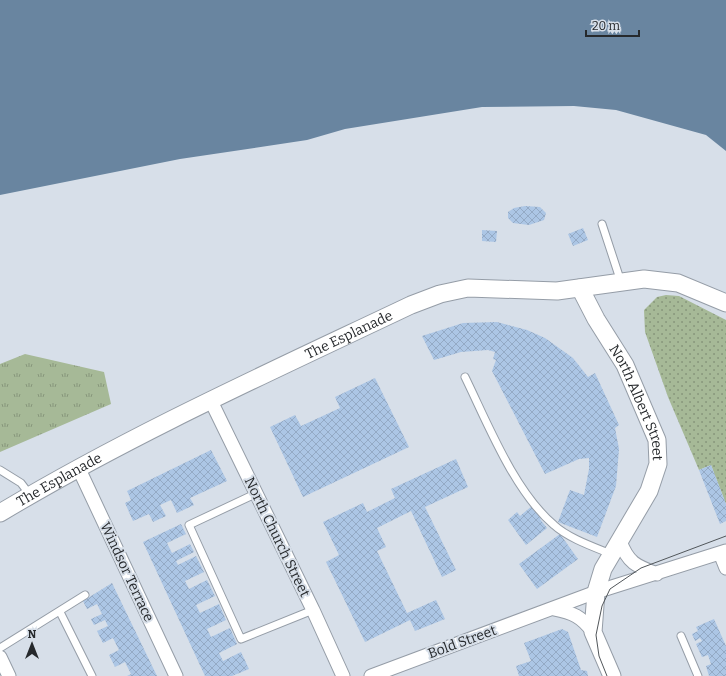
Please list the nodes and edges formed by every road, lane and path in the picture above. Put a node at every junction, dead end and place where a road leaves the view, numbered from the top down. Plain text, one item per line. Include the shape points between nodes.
1 (602, 224) dead end
2 (621, 283) junction
3 (580, 288) junction
4 (726, 303) edge
5 (464, 377) dead end
6 (210, 400) junction
7 (78, 467) junction
8 (0, 470) edge
9 (256, 494) junction
10 (30, 495) junction
11 (0, 513) edge
12 (616, 548) junction
13 (723, 552) edge
14 (726, 568) edge
15 (657, 574) junction
16 (596, 592) junction
17 (85, 595) dead end
18 (554, 609) junction
19 (313, 610) junction
20 (60, 612) junction
21 (593, 632) junction
22 (681, 636) dead end
23 (0, 648) edge
24 (0, 657) edge
25 (9, 676) edge
26 (92, 676) edge
27 (176, 676) edge
28 (343, 676) edge
29 (371, 676) edge
30 (612, 676) edge
31 (698, 676) edge

1 - 2 lane
2 - 3 street, The Esplanade
2 - 4 street, The Esplanade via 644,279 678,283
3 - 6 street, The Esplanade via 557,291 468,288 440,294 411,305
3 - 12 street, North Albert Street via 625,365 657,440 658,464 654,481
5 - 12 lane via 522,490 554,526 591,546
6 - 7 street, The Esplanade
6 - 9 street, North Church Street
7 - 10 street, The Esplanade
7 - 27 street, Windsor Terrace
8 - 10 lane via 22,484
9 - 19 street, North Church Street
9 - 19 lane via 189,526 241,639
10 - 11 street, The Esplanade
12 - 15 street via 641,568
12 - 16 street, North Albert Street via 600,574
13 - 14 street
13 - 15 street, Bold Street
15 - 16 street, Bold Street
16 - 18 street, Bold Street
16 - 21 street, North Albert Street
17 - 20 lane
18 - 21 street via 573,613 584,620
18 - 29 street, Bold Street
19 - 28 street, North Church Street
20 - 23 lane
20 - 26 lane
21 - 30 street, North Albert Street
22 - 31 lane
24 - 25 street

